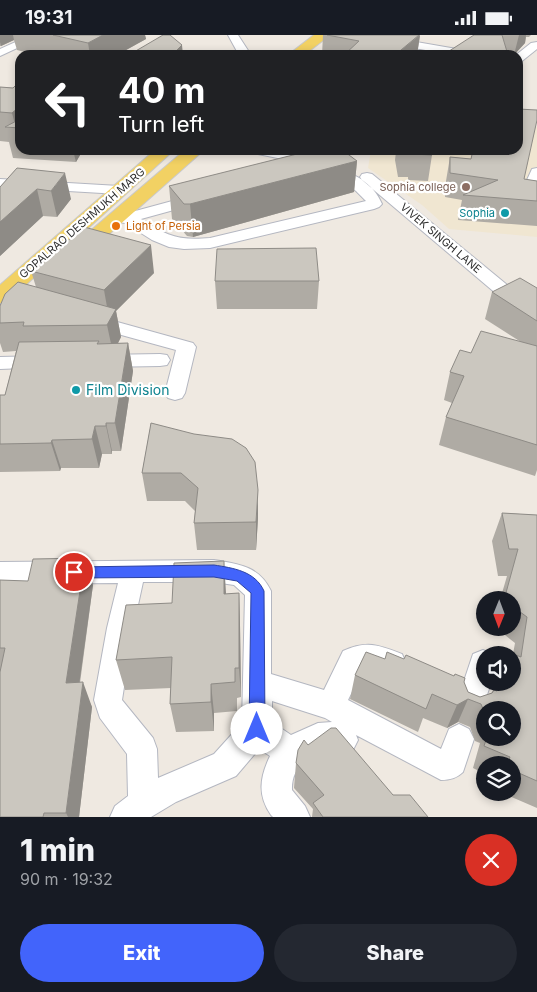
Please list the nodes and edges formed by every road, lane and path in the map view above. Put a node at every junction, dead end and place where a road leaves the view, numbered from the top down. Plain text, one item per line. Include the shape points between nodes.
1 (40, 35) edge
2 (233, 35) edge
3 (357, 35) edge
4 (329, 37) edge
5 (11, 44) edge
6 (535, 45) dead end
7 (37, 47) dead end
8 (242, 50) edge
9 (304, 50) edge
10 (320, 50) edge
11 (445, 50) edge
12 (523, 55) edge
13 (159, 155) edge
14 (190, 155) edge
15 (282, 155) edge
16 (292, 157) junction
17 (537, 171) edge
18 (0, 183) edge
19 (537, 187) edge
20 (119, 190) junction
21 (212, 195) edge
22 (123, 218) junction
23 (3, 304) edge
24 (537, 307) edge
25 (74, 316) edge
26 (160, 360) dead end
27 (0, 363) edge
28 (175, 393) dead end
29 (133, 572) junction
30 (0, 573) edge
31 (411, 669) edge
32 (257, 683) junction
33 (476, 686) edge
34 (470, 705) edge
35 (331, 706) junction
36 (257, 729) junction
37 (459, 739) dead end
38 (292, 751) junction
39 (358, 759) edge
40 (135, 810) edge
41 (294, 817) edge

1 - 5 street
2 - 8 street
3 - 11 street
4 - 9 main road
4 - 10 main road
5 - 7 street
6 - 12 street
13 - 20 main road, GOPALRAO DESHMUKH MARG
14 - 22 main road, GOPALRAO DESHMUKH MARG
15 - 16 street, VIVEK SINGH LANE
16 - 22 street via 300,174 344,175 373,199 374,204 193,245 164,242
16 - 24 street, VIVEK SINGH LANE via 361,172 505,292
17 - 19 street via 534,180
18 - 20 street
20 - 23 main road, GOPALRAO DESHMUKH MARG
21 - 22 street
22 - 23 main road, GOPALRAO DESHMUKH MARG
25 - 28 street via 186,347
26 - 27 street
29 - 30 street
29 - 32 street via 214,571 240,575 258,591
29 - 40 street via 108,700 113,713 142,749
31 - 35 street via 371,655 358,656 352,659
32 - 35 street
32 - 36 street
33 - 34 street
35 - 37 street via 441,765 452,761
36 - 38 street
36 - 40 street via 225,765 165,791
38 - 39 street via 325,736 333,736 340,737
38 - 41 street via 279,769 276,788 277,795

